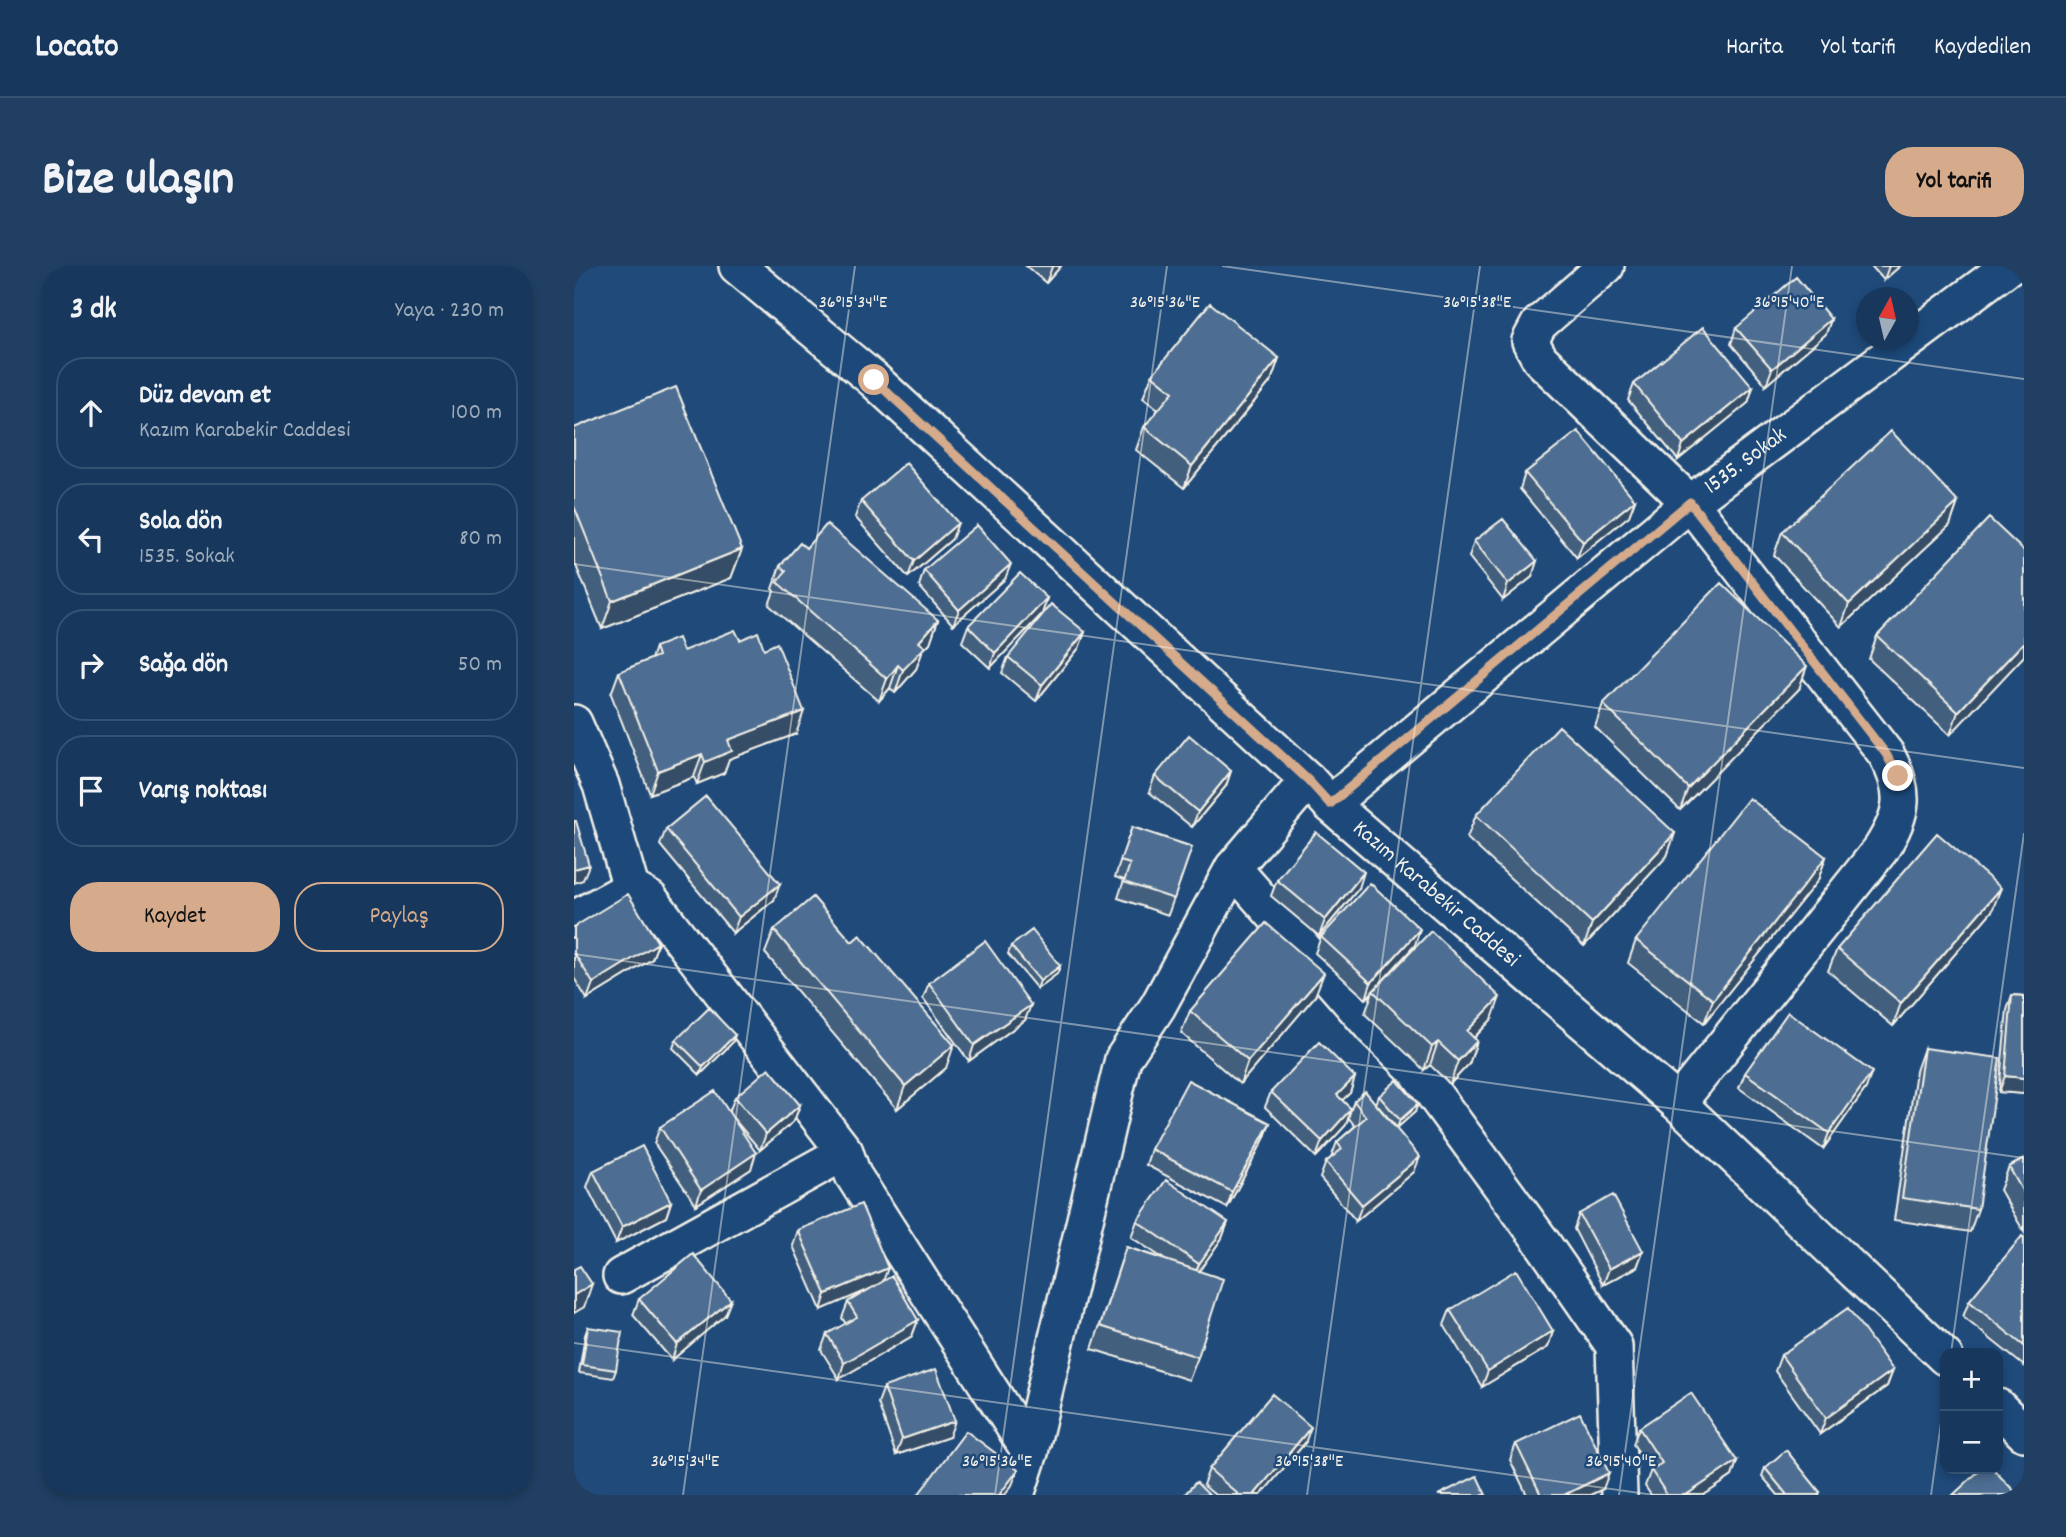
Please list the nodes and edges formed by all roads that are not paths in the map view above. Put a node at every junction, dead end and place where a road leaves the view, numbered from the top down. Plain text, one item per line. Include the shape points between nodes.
1 (737, 266) edge
2 (1606, 266) edge
3 (2009, 266) edge
4 (1690, 502) junction
5 (574, 723) edge
6 (1319, 792) junction
7 (1233, 868) junction
8 (631, 888) junction
9 (574, 919) edge
10 (1678, 1103) junction
11 (845, 1152) junction
12 (621, 1276) dead end
13 (1940, 1352) edge
14 (2001, 1411) edge
15 (2024, 1433) edge
16 (1030, 1451) junction
17 (1016, 1495) edge
18 (1619, 1495) edge

1 - 6 street, Kazım Karabekir Caddesi via 874,380
2 - 4 street via 1539,324 1530,341 1540,359
3 - 4 street, 1535. Sokak
4 - 6 street, 1535. Sokak
4 - 10 street via 1886,754 1898,776 1900,803 1895,827 1881,849
5 - 8 street via 601,785
6 - 7 street, 1535. Sokak
6 - 10 street, Kazım Karabekir Caddesi
7 - 16 street, 1535. Sokak via 1158,1006 1123,1059
7 - 18 street via 1374,1030 1416,1070 1614,1346
8 - 9 street
8 - 11 street via 650,899
10 - 13 street, Kazım Karabekir Caddesi
11 - 12 street
11 - 16 street via 853,1175
14 - 15 street
16 - 17 street, 1535. Sokak

